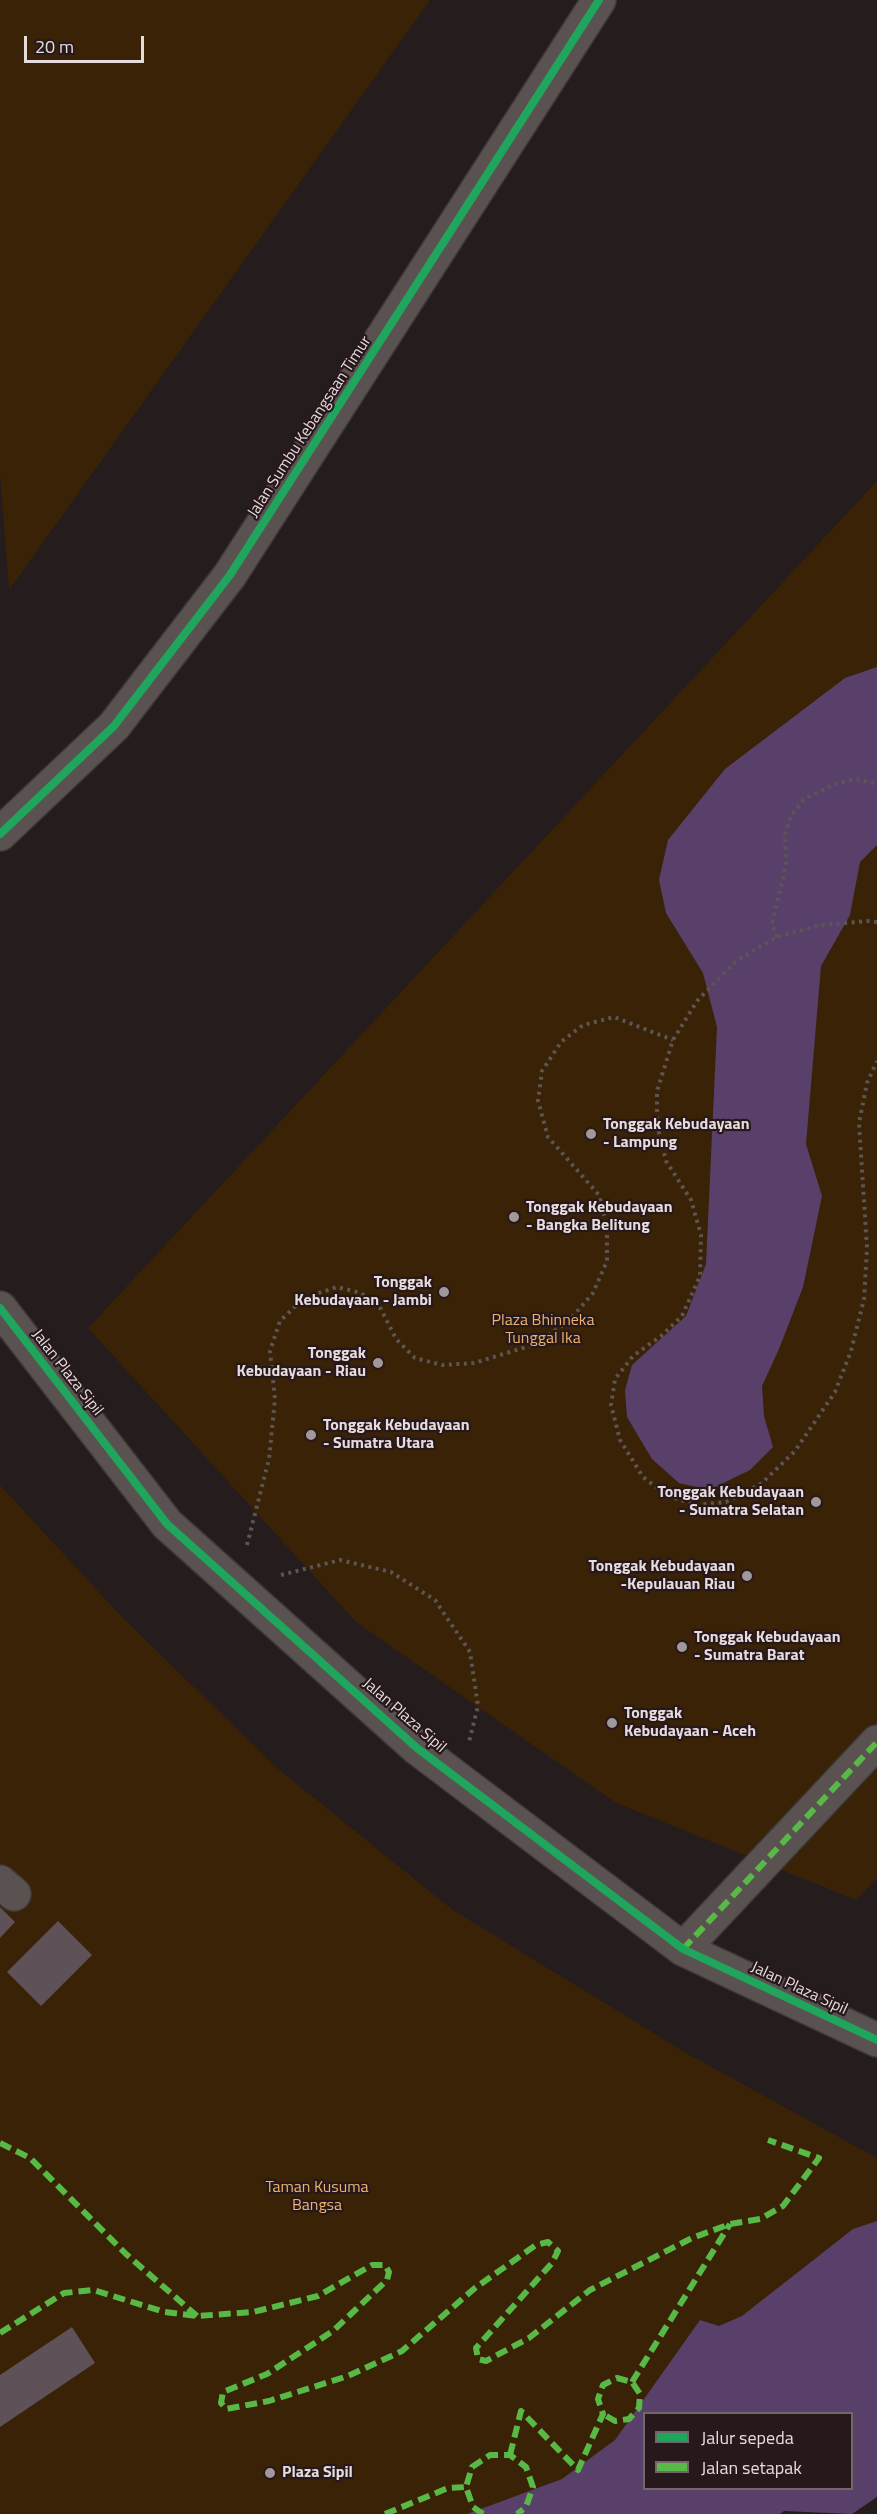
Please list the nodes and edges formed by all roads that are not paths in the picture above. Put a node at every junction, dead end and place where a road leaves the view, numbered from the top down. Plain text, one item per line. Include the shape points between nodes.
1 (599, 0) edge
2 (0, 834) edge
3 (0, 1308) edge
4 (877, 1742) edge
5 (683, 1949) junction
6 (877, 2040) edge

1 - 2 street, Jalan Sumbu Kebangsaan Timur via 230,576 114,726
3 - 5 street, Jalan Plaza Sipil via 167,1524 417,1748
4 - 5 street
5 - 6 street, Jalan Plaza Sipil

